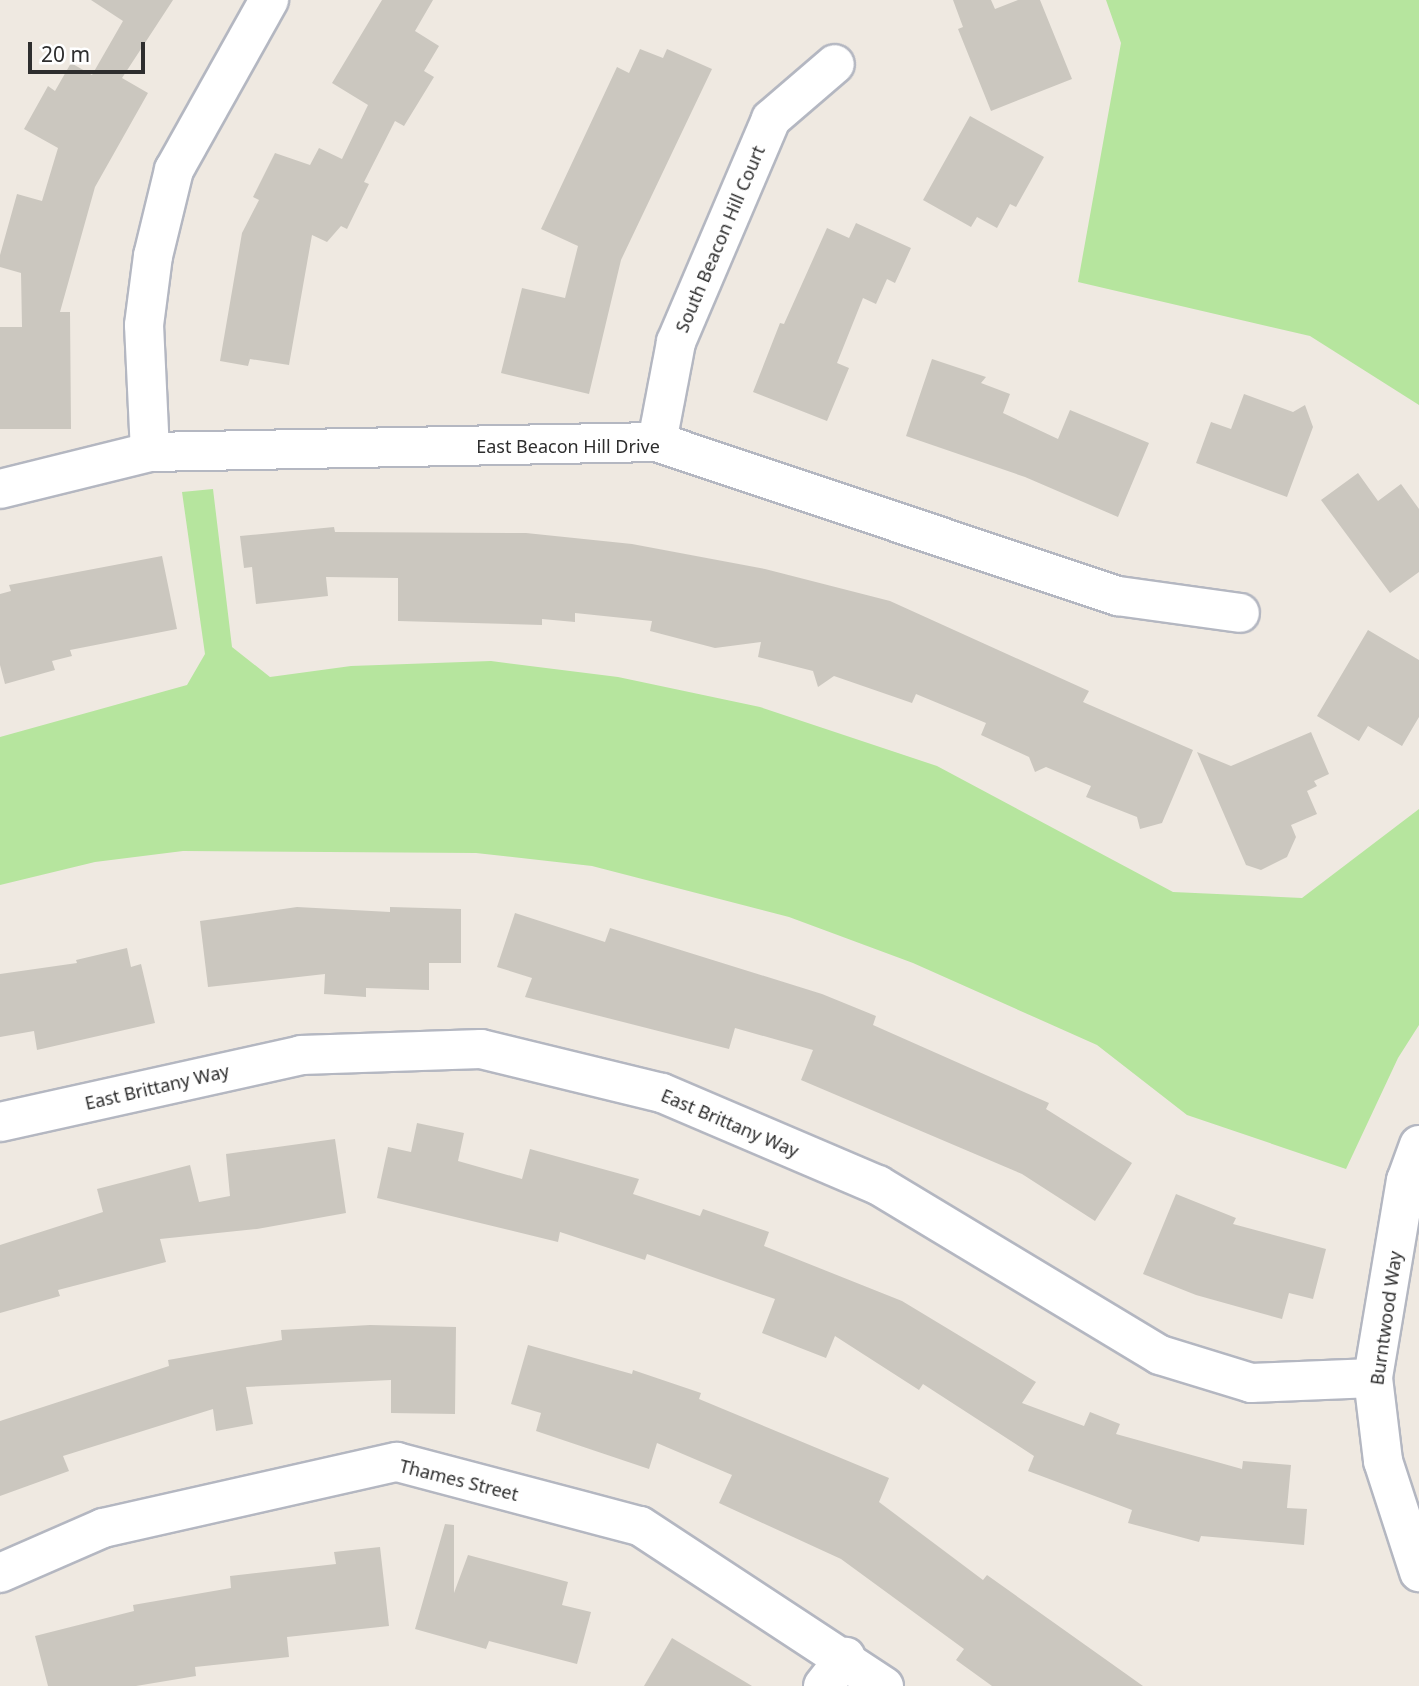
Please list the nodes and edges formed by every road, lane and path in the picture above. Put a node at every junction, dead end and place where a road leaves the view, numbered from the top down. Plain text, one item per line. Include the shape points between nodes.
1 (269, 0) edge
2 (835, 64) dead end
3 (657, 442) junction
4 (150, 452) junction
5 (0, 489) edge
6 (1240, 612) dead end
7 (0, 1122) edge
8 (1419, 1145) edge
9 (1373, 1378) junction
10 (1419, 1572) edge
11 (0, 1573) edge
12 (835, 1672) edge
13 (884, 1686) edge

1 - 4 street via 174,170 153,256 144,325
2 - 3 street, South Beacon Hill Court via 771,119 676,342
3 - 4 street, East Beacon Hill Drive
3 - 6 street, East Beacon Hill Drive via 1118,596
4 - 5 street, East Beacon Hill Drive
7 - 9 street, East Brittany Way via 302,1055 481,1049 662,1093 877,1185 1160,1355 1251,1383
8 - 9 street, Burntwood Way via 1406,1180
9 - 10 street, Burntwood Way via 1382,1461
11 - 12 street, Thames Street via 103,1528 397,1462 640,1526
12 - 13 street, Thames Street

